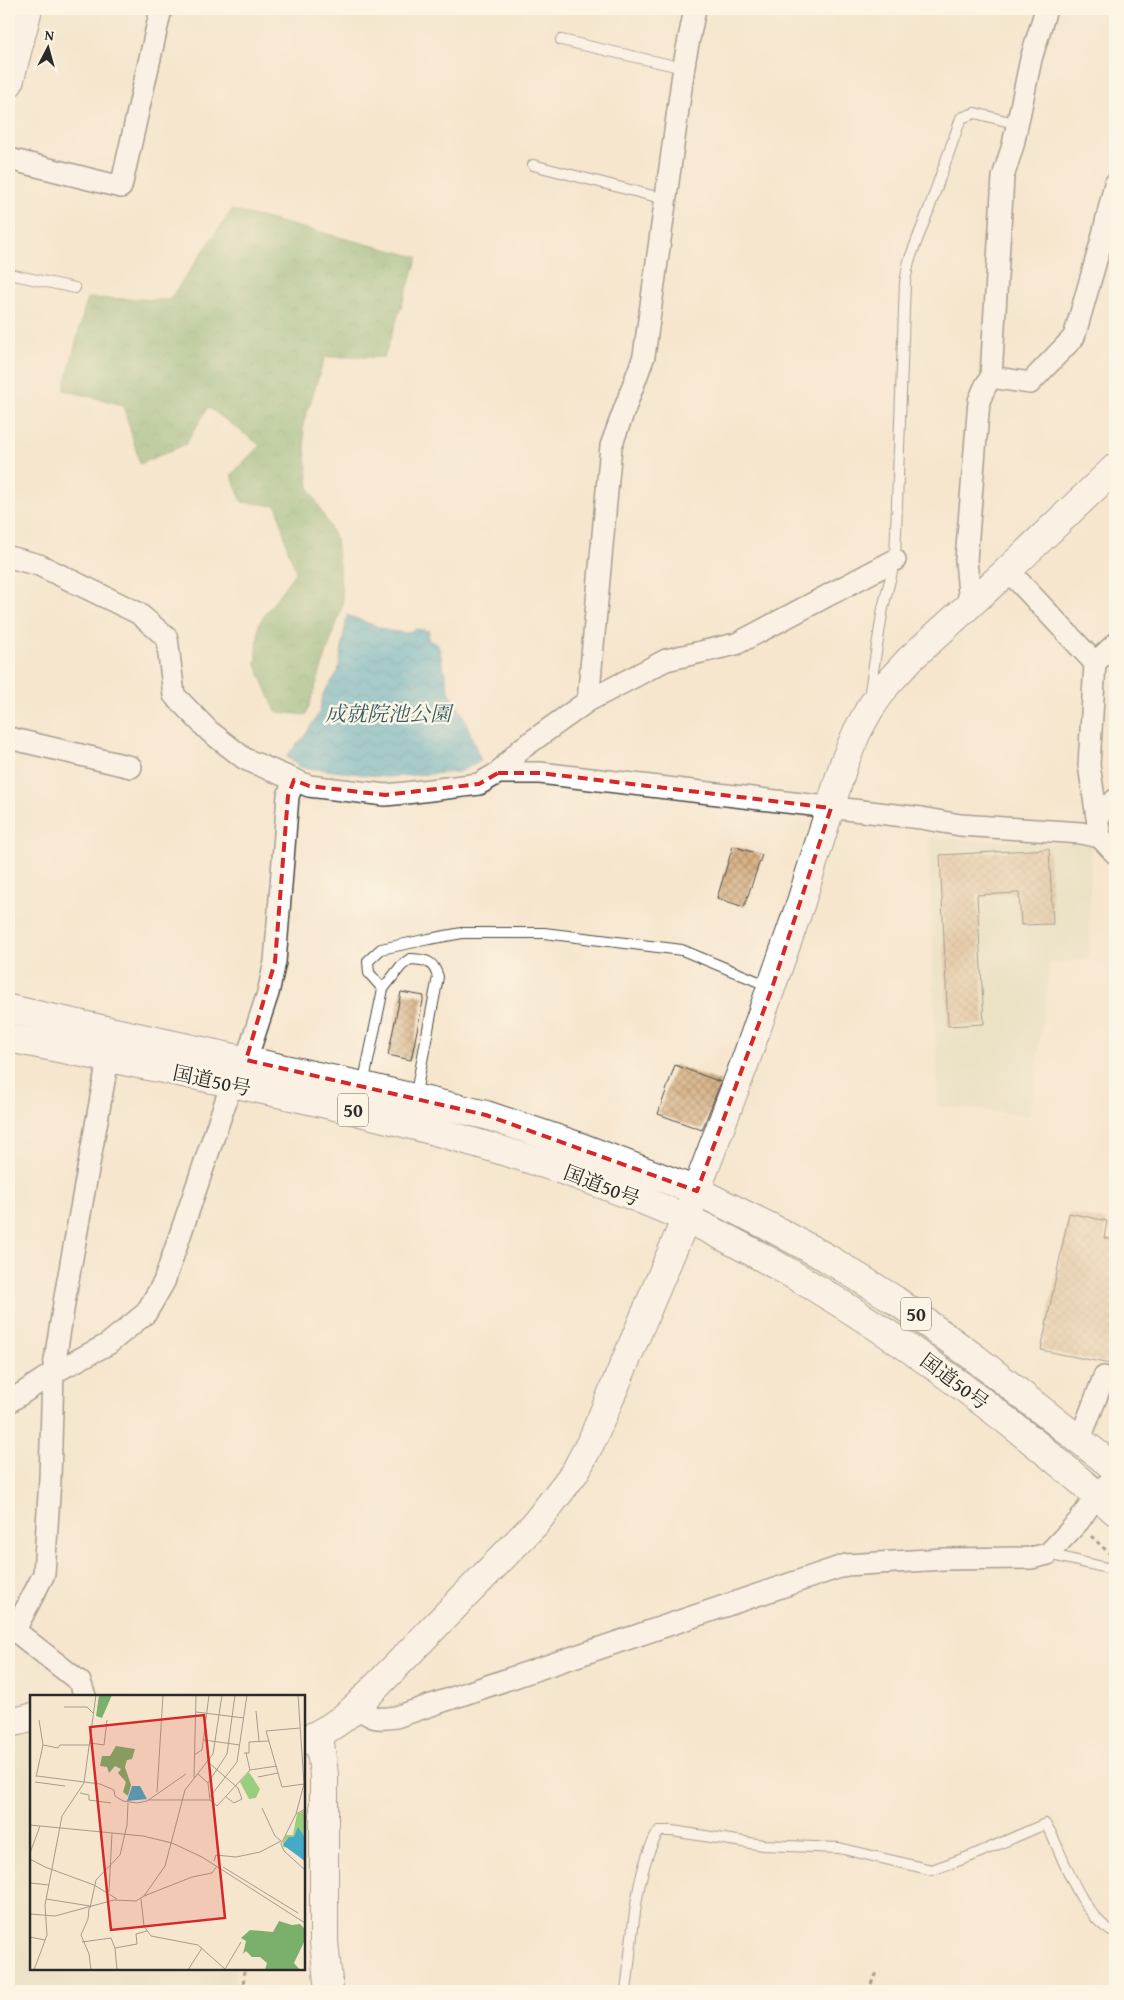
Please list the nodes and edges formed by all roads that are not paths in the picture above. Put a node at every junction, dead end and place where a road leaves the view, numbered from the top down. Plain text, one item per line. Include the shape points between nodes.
1 (28, 9) edge
2 (161, 9) edge
3 (1046, 9) edge
4 (690, 10) edge
5 (562, 40) dead end
6 (684, 68) junction
7 (9, 83) edge
8 (1018, 124) junction
9 (9, 159) edge
10 (534, 165) dead end
11 (1115, 184) edge
12 (666, 199) junction
13 (1108, 244) edge
14 (9, 274) edge
15 (75, 288) dead end
16 (991, 377) junction
17 (1115, 468) edge
18 (9, 558) edge
19 (895, 560) junction
20 (1008, 570) junction
21 (970, 605) junction
22 (1115, 644) edge
23 (1095, 663) junction
24 (588, 701) junction
25 (869, 710) junction
26 (9, 738) edge
27 (130, 768) dead end
28 (498, 773) junction
29 (294, 780) junction
30 (1115, 800) edge
31 (831, 808) junction
32 (1098, 827) junction
33 (1115, 853) edge
34 (772, 988) junction
35 (382, 989) junction
36 (9, 1009) edge
37 (9, 1038) edge
38 (108, 1058) junction
39 (246, 1060) junction
40 (232, 1083) junction
41 (363, 1086) junction
42 (416, 1098) junction
43 (697, 1191) junction
44 (686, 1218) junction
45 (53, 1373) junction
46 (1115, 1381) edge
47 (9, 1402) edge
48 (1080, 1439) junction
49 (1115, 1468) edge
50 (1109, 1494) edge
51 (1048, 1554) junction
52 (1115, 1570) edge
53 (12, 1628) edge
54 (85, 1695) edge
55 (356, 1707) junction
56 (30, 1718) edge
57 (9, 1723) edge
58 (312, 1737) edge
59 (1115, 1933) edge
60 (329, 1991) edge
61 (626, 1991) edge

1 - 7 main road
2 - 9 street via 121,187
3 - 8 street via 1031,59
4 - 6 street
5 - 6 lane
6 - 12 street
8 - 16 street via 1003,177
8 - 19 lane via 975,113 961,118 909,261 905,282
10 - 12 lane
11 - 13 street
12 - 24 street via 644,356 610,446
13 - 16 street via 1074,337 1030,383
14 - 15 lane
16 - 21 street via 980,401 966,560
17 - 20 main road
18 - 29 street via 39,565 138,613 167,638 174,695 209,731 245,759
19 - 24 street via 736,644 666,660
19 - 25 lane via 883,608 869,691
20 - 21 main road
20 - 23 street
21 - 25 main road via 910,659
22 - 23 street
23 - 32 street via 1089,765
24 - 28 street via 521,749
25 - 31 main road via 844,763
26 - 27 street
28 - 29 street via 479,784 385,794 309,786
28 - 31 street via 540,773
29 - 39 street via 288,796 275,962
30 - 32 street
31 - 32 street via 960,825 1081,833
31 - 34 main road
32 - 33 street
34 - 35 lane via 682,950 544,933 462,934 381,949 368,961 369,974
34 - 43 main road
35 - 41 lane
35 - 42 lane via 410,959 430,962 436,968 438,976
36 - 39 main road, 国道50号 / 50
37 - 38 main road, 国道50号 / 50
38 - 40 main road, 国道50号 / 50
38 - 45 street
39 - 40 street
39 - 41 main road, 国道50号 / 50
40 - 44 main road, 国道50号 / 50 via 482,1143 573,1173
40 - 45 street via 164,1282 146,1313 108,1344
41 - 42 main road, 国道50号 / 50
42 - 43 main road, 国道50号 / 50 via 486,1115
43 - 44 main road
43 - 48 main road, 国道50号 / 50 via 827,1258 895,1300
44 - 50 main road, 国道50号 / 50 via 760,1256 878,1326
44 - 55 main road via 575,1472 535,1524
45 - 47 street
45 - 53 street via 44,1574
46 - 48 street via 1104,1377
48 - 49 main road, 国道50号 / 50
50 - 51 street
51 - 52 lane
51 - 55 street via 1031,1558 846,1565 396,1717 378,1720
53 - 54 street via 80,1682
55 - 58 main road via 338,1723
56 - 57 main road
58 - 60 main road via 324,1775 324,1942
59 - 61 lane via 1085,1906 1045,1824 932,1870 839,1848 763,1845 659,1831 653,1841 638,1894

